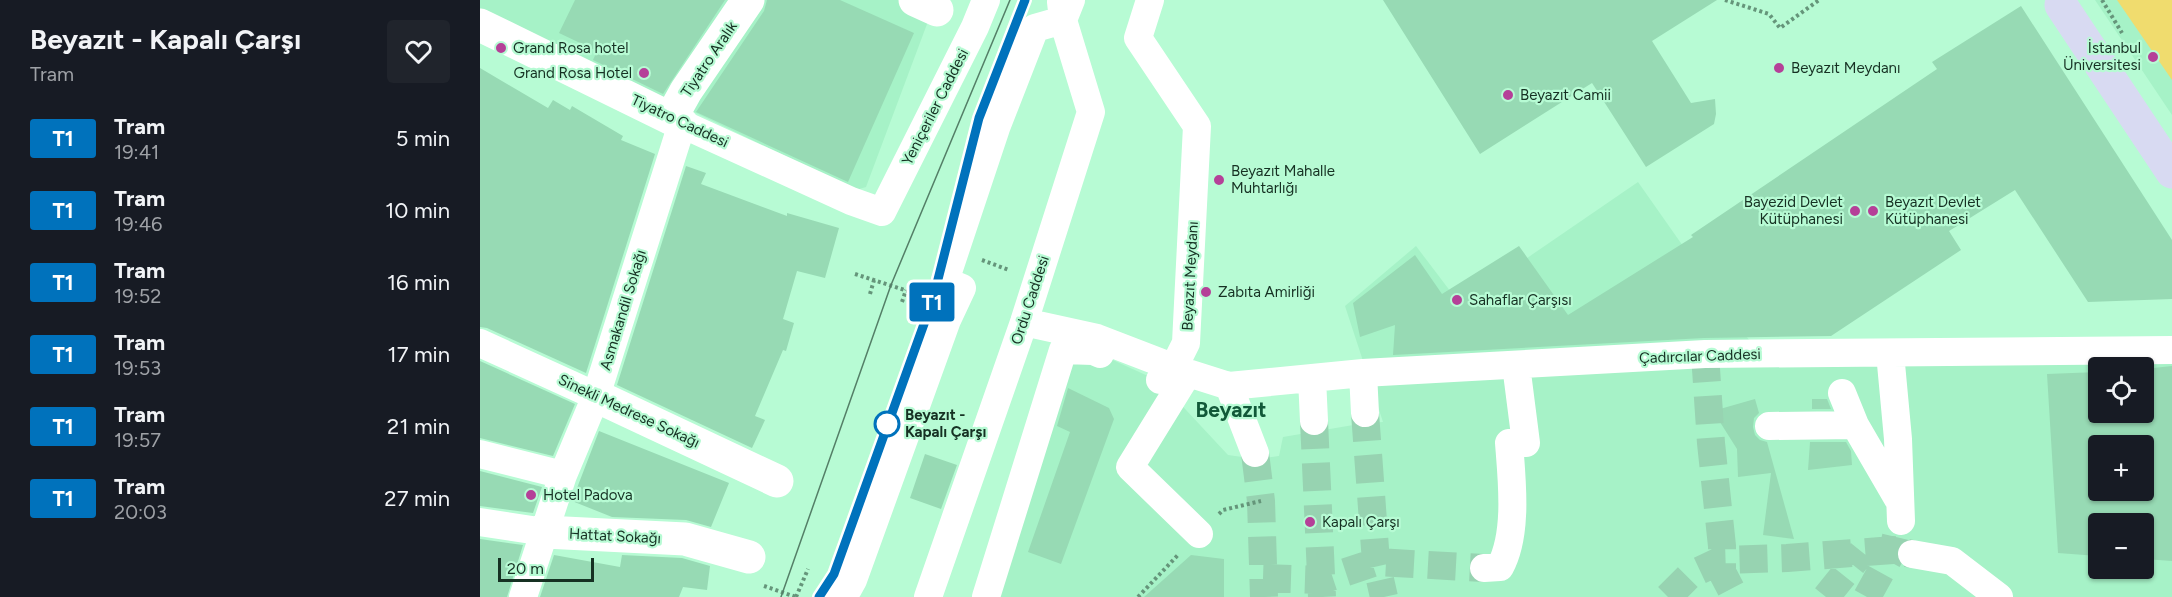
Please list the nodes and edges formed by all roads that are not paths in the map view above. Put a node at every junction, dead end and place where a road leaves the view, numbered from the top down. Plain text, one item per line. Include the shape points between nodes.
1 (748, 0) edge
2 (986, 0) edge
3 (1150, 0) edge
4 (2061, 5) dead end
5 (1065, 7) edge
6 (480, 24) edge
7 (677, 121) junction
8 (2172, 172) edge
9 (882, 212) joint
10 (1024, 322) junction
11 (480, 343) edge
12 (2172, 350) edge
13 (1890, 353) junction
14 (1516, 364) junction
15 (1181, 370) junction
16 (1363, 373) junction
17 (1312, 378) junction
18 (1229, 386) junction
19 (1842, 393) dead end
20 (596, 396) junction
21 (1365, 413) tunnel mouth
22 (1314, 421) tunnel mouth
23 (1855, 425) junction
24 (1769, 426) dead end
25 (1255, 453) tunnel mouth
26 (480, 454) edge
27 (563, 475) junction
28 (777, 481) dead end
29 (480, 522) edge
30 (545, 532) junction
31 (1199, 534) dead end
32 (1911, 554) tunnel mouth
33 (1484, 568) tunnel mouth
34 (753, 570) road end
35 (523, 597) edge
36 (840, 597) edge
37 (928, 597) edge
38 (986, 597) edge
39 (1999, 597) edge

1 - 7 street, Tiyatro Aralık via 686,91
2 - 9 street, Yeniçeriler Caddesi
3 - 15 street, Beyazıt Meydanı via 1138,38 1197,126 1186,343
4 - 8 main road
5 - 10 street, Ordu Caddesi via 1091,112
5 - 36 street via 1035,28 996,128 945,281 962,288 853,580
6 - 7 street, Tiyatro Caddesi
7 - 9 street, Tiyatro Caddesi
7 - 20 street, Asmakandil Sokağı
10 - 15 street via 1097,338
10 - 37 street, Ordu Caddesi
11 - 20 street, Sinekli Medrese Sokağı
12 - 13 street, Çadırcılar Caddesi
13 - 14 street, Çadırcılar Caddesi via 1705,354
13 - 23 street via 1901,512
14 - 16 street, Çadırcılar Caddesi
14 - 33 street via 1526,443 1509,443 1514,497 1506,556 1500,567
15 - 18 street
15 - 31 street via 1130,466
15 - 38 street via 1159,381 1093,351 1063,350
16 - 17 street, Çadırcılar Caddesi
16 - 21 street
17 - 18 street, Çadırcılar Caddesi
17 - 22 street
18 - 25 street
19 - 23 street
20 - 27 street, Asmakandil Sokağı
20 - 28 street, Sinekli Medrese Sokağı
23 - 24 street
26 - 27 street
27 - 30 street, Asmakandil Sokağı
29 - 30 street, Hattat Sokağı
30 - 34 street, Hattat Sokağı via 685,539
30 - 35 street, Asmakandil Sokağı
32 - 39 street via 1952,561

